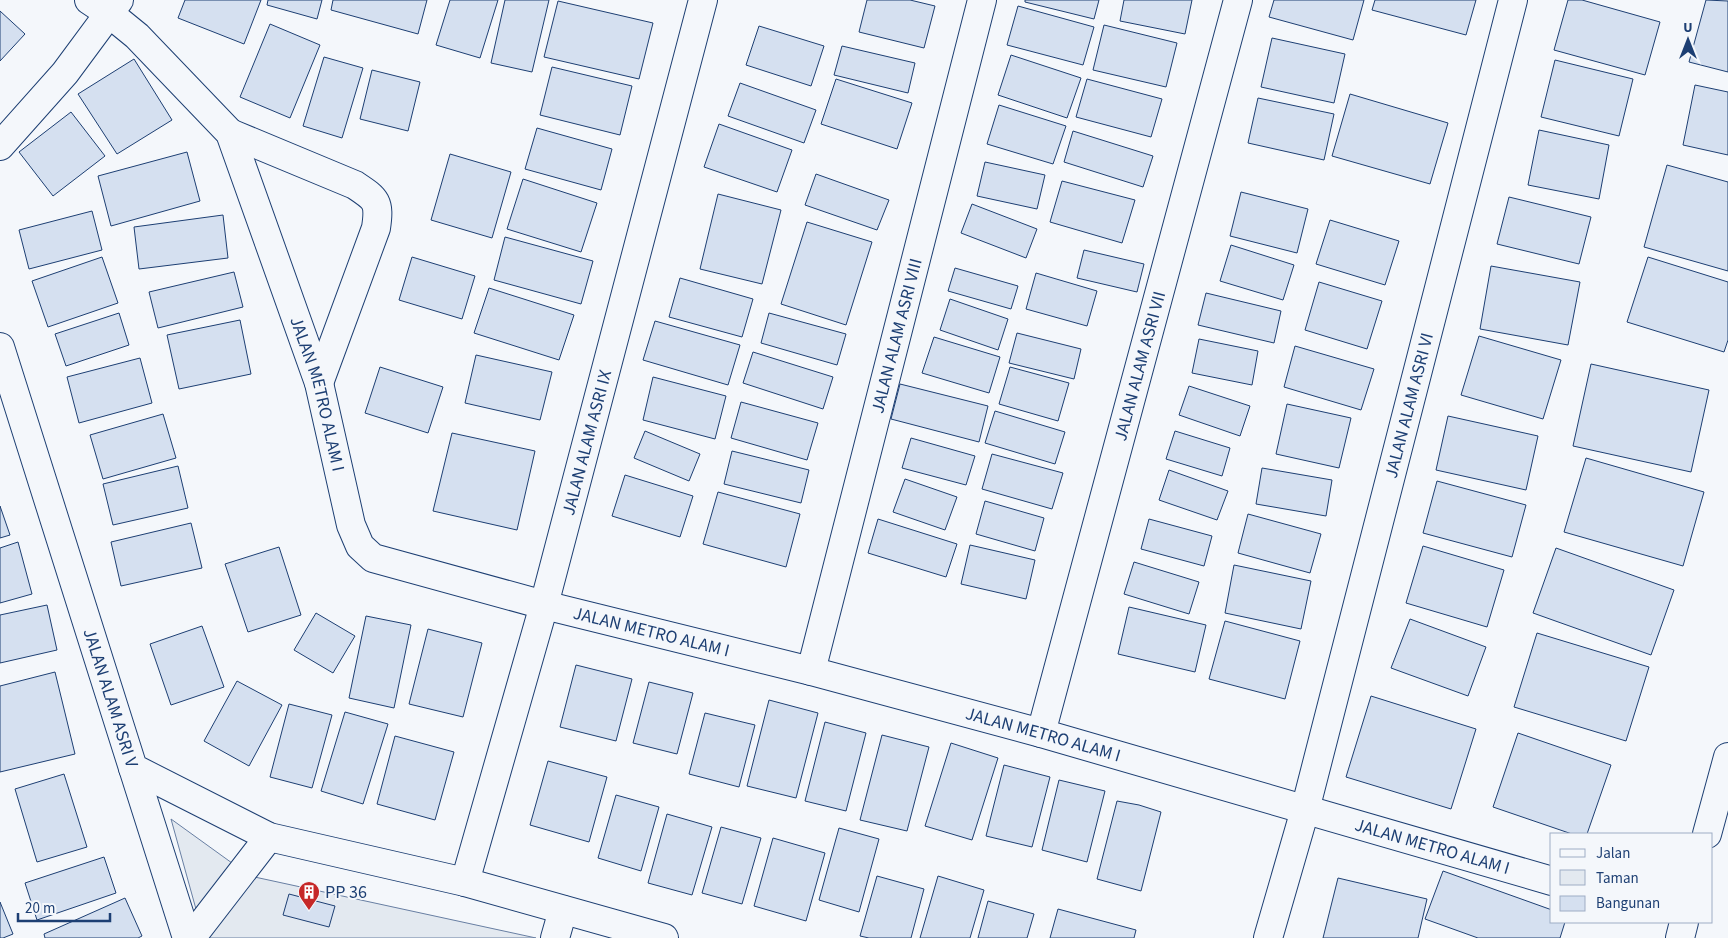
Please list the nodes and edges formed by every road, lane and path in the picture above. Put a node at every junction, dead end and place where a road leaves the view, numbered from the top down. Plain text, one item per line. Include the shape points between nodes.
1 (703, 0) edge
2 (982, 0) edge
3 (1238, 0) edge
4 (1512, 0) edge
5 (106, 5) edge
6 (230, 134) junction
7 (0, 146) edge
8 (0, 347) edge
9 (319, 384) junction
10 (544, 605) junction
11 (811, 671) junction
12 (1041, 733) junction
13 (1728, 757) edge
14 (132, 768) junction
15 (1305, 810) junction
16 (1707, 833) edge
17 (269, 838) junction
18 (1550, 881) edge
19 (464, 882) junction
20 (563, 910) junction
21 (1684, 923) edge
22 (189, 938) edge
23 (555, 938) edge
24 (664, 938) edge
25 (1268, 938) edge
26 (1680, 938) edge

1 - 10 main road, JALAN ALAM ASRI IX
2 - 11 main road, JALAN ALAM ASRI VIII
3 - 12 main road, JALAN ALAM ASRI VII
4 - 15 main road, JALAN ALAM ASRI VI
5 - 6 main road, JALAN METRO ALAM I
5 - 7 main road via 65,73
6 - 9 main road, JALAN METRO ALAM I
6 - 9 main road via 354,185 372,196 379,211 376,228
8 - 14 main road, JALAN ALAM ASRI V
9 - 10 main road, JALAN METRO ALAM I via 351,525 360,546 373,558
10 - 11 main road, JALAN METRO ALAM I
10 - 19 main road, JALAN ALAM ASRI IX
11 - 12 main road, JALAN METRO ALAM I
12 - 15 main road, JALAN METRO ALAM I
13 - 16 main road
14 - 17 main road, JALAN ALAM ASRI V
14 - 22 main road
15 - 18 main road, JALAN METRO ALAM I
15 - 25 main road, JALAN ALAM ASRI VI
17 - 19 main road, JALAN ALAM ASRI V
17 - 22 main road
19 - 20 main road, JALAN ALAM ASRI V
20 - 23 main road
20 - 24 main road, JALAN ALAM ASRI V
21 - 26 main road

